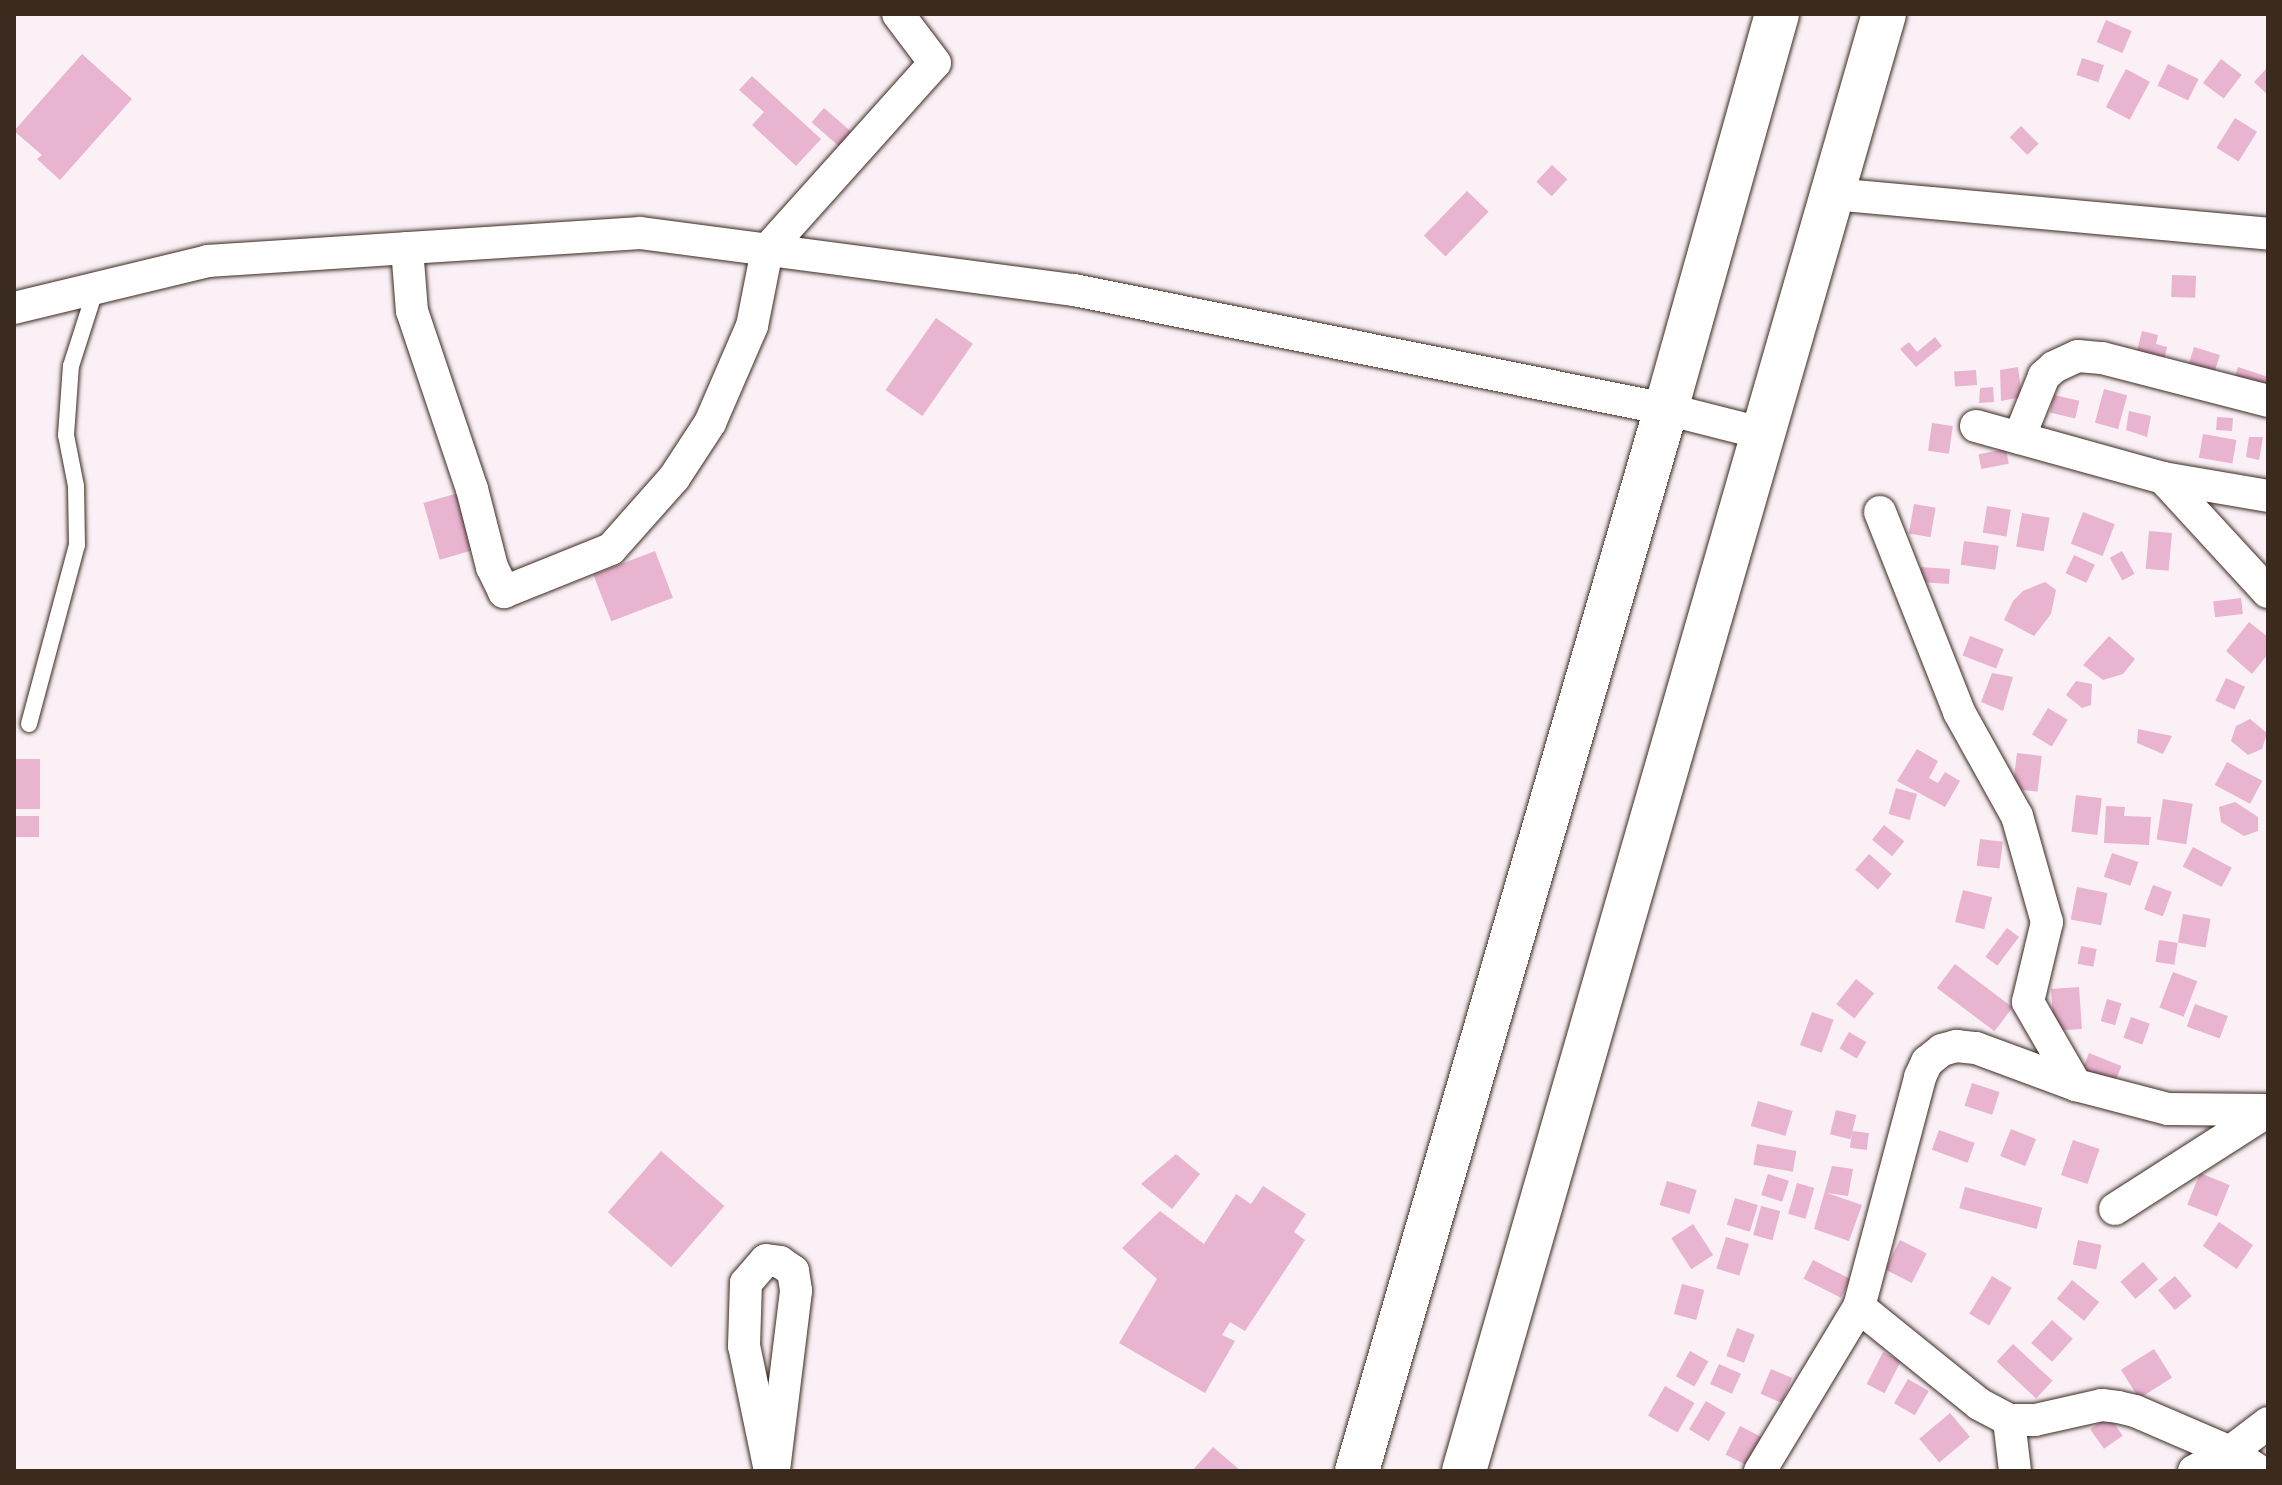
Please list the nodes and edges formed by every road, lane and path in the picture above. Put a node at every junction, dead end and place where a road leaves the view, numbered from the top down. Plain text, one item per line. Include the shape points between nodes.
1 (898, 14) edge
2 (1777, 14) edge
3 (1884, 14) edge
4 (1832, 194) junction
5 (2268, 234) edge
6 (407, 248) junction
7 (767, 250) junction
8 (96, 288) junction
9 (14, 308) edge
10 (2268, 401) edge
11 (1666, 409) junction
12 (1976, 426) dead end
13 (1761, 433) junction
14 (2019, 438) junction
15 (2163, 478) junction
16 (2268, 496) edge
17 (1880, 512) dead end
18 (2268, 592) edge
19 (29, 724) dead end
20 (2076, 1085) junction
21 (2268, 1110) edge
22 (2115, 1209) dead end
23 (1859, 1307) junction
24 (2009, 1420) junction
25 (2268, 1423) edge
26 (2230, 1452) junction
27 (772, 1471) edge
28 (1357, 1471) edge
29 (1464, 1471) edge
30 (1760, 1471) edge
31 (2015, 1471) edge
32 (2194, 1471) edge
33 (2259, 1471) edge

1 - 7 street via 935,63
2 - 11 main road
3 - 4 main road
4 - 5 street
4 - 13 main road
6 - 7 street via 640,233
6 - 7 street via 412,311 504,592 611,549 674,478 710,423 752,326
6 - 8 street via 208,261
7 - 11 street via 1074,290
8 - 9 street
8 - 19 lane via 71,366 66,435 76,486 77,545
10 - 14 street via 2078,356 2044,376
11 - 13 street
11 - 28 main road
12 - 14 street
13 - 29 main road
14 - 15 street
15 - 16 street
15 - 18 street
17 - 20 street via 1959,712 2017,816 2047,922 2028,1002
20 - 21 street via 2168,1109
20 - 23 street via 1976,1048 1956,1046 1927,1062
21 - 22 street
23 - 24 street via 1979,1404
23 - 30 street
24 - 26 street via 2118,1407
24 - 31 street
25 - 26 street
26 - 32 street
26 - 33 street
27 - 27 street via 744,1346 746,1283 766,1260 793,1271 796,1291

